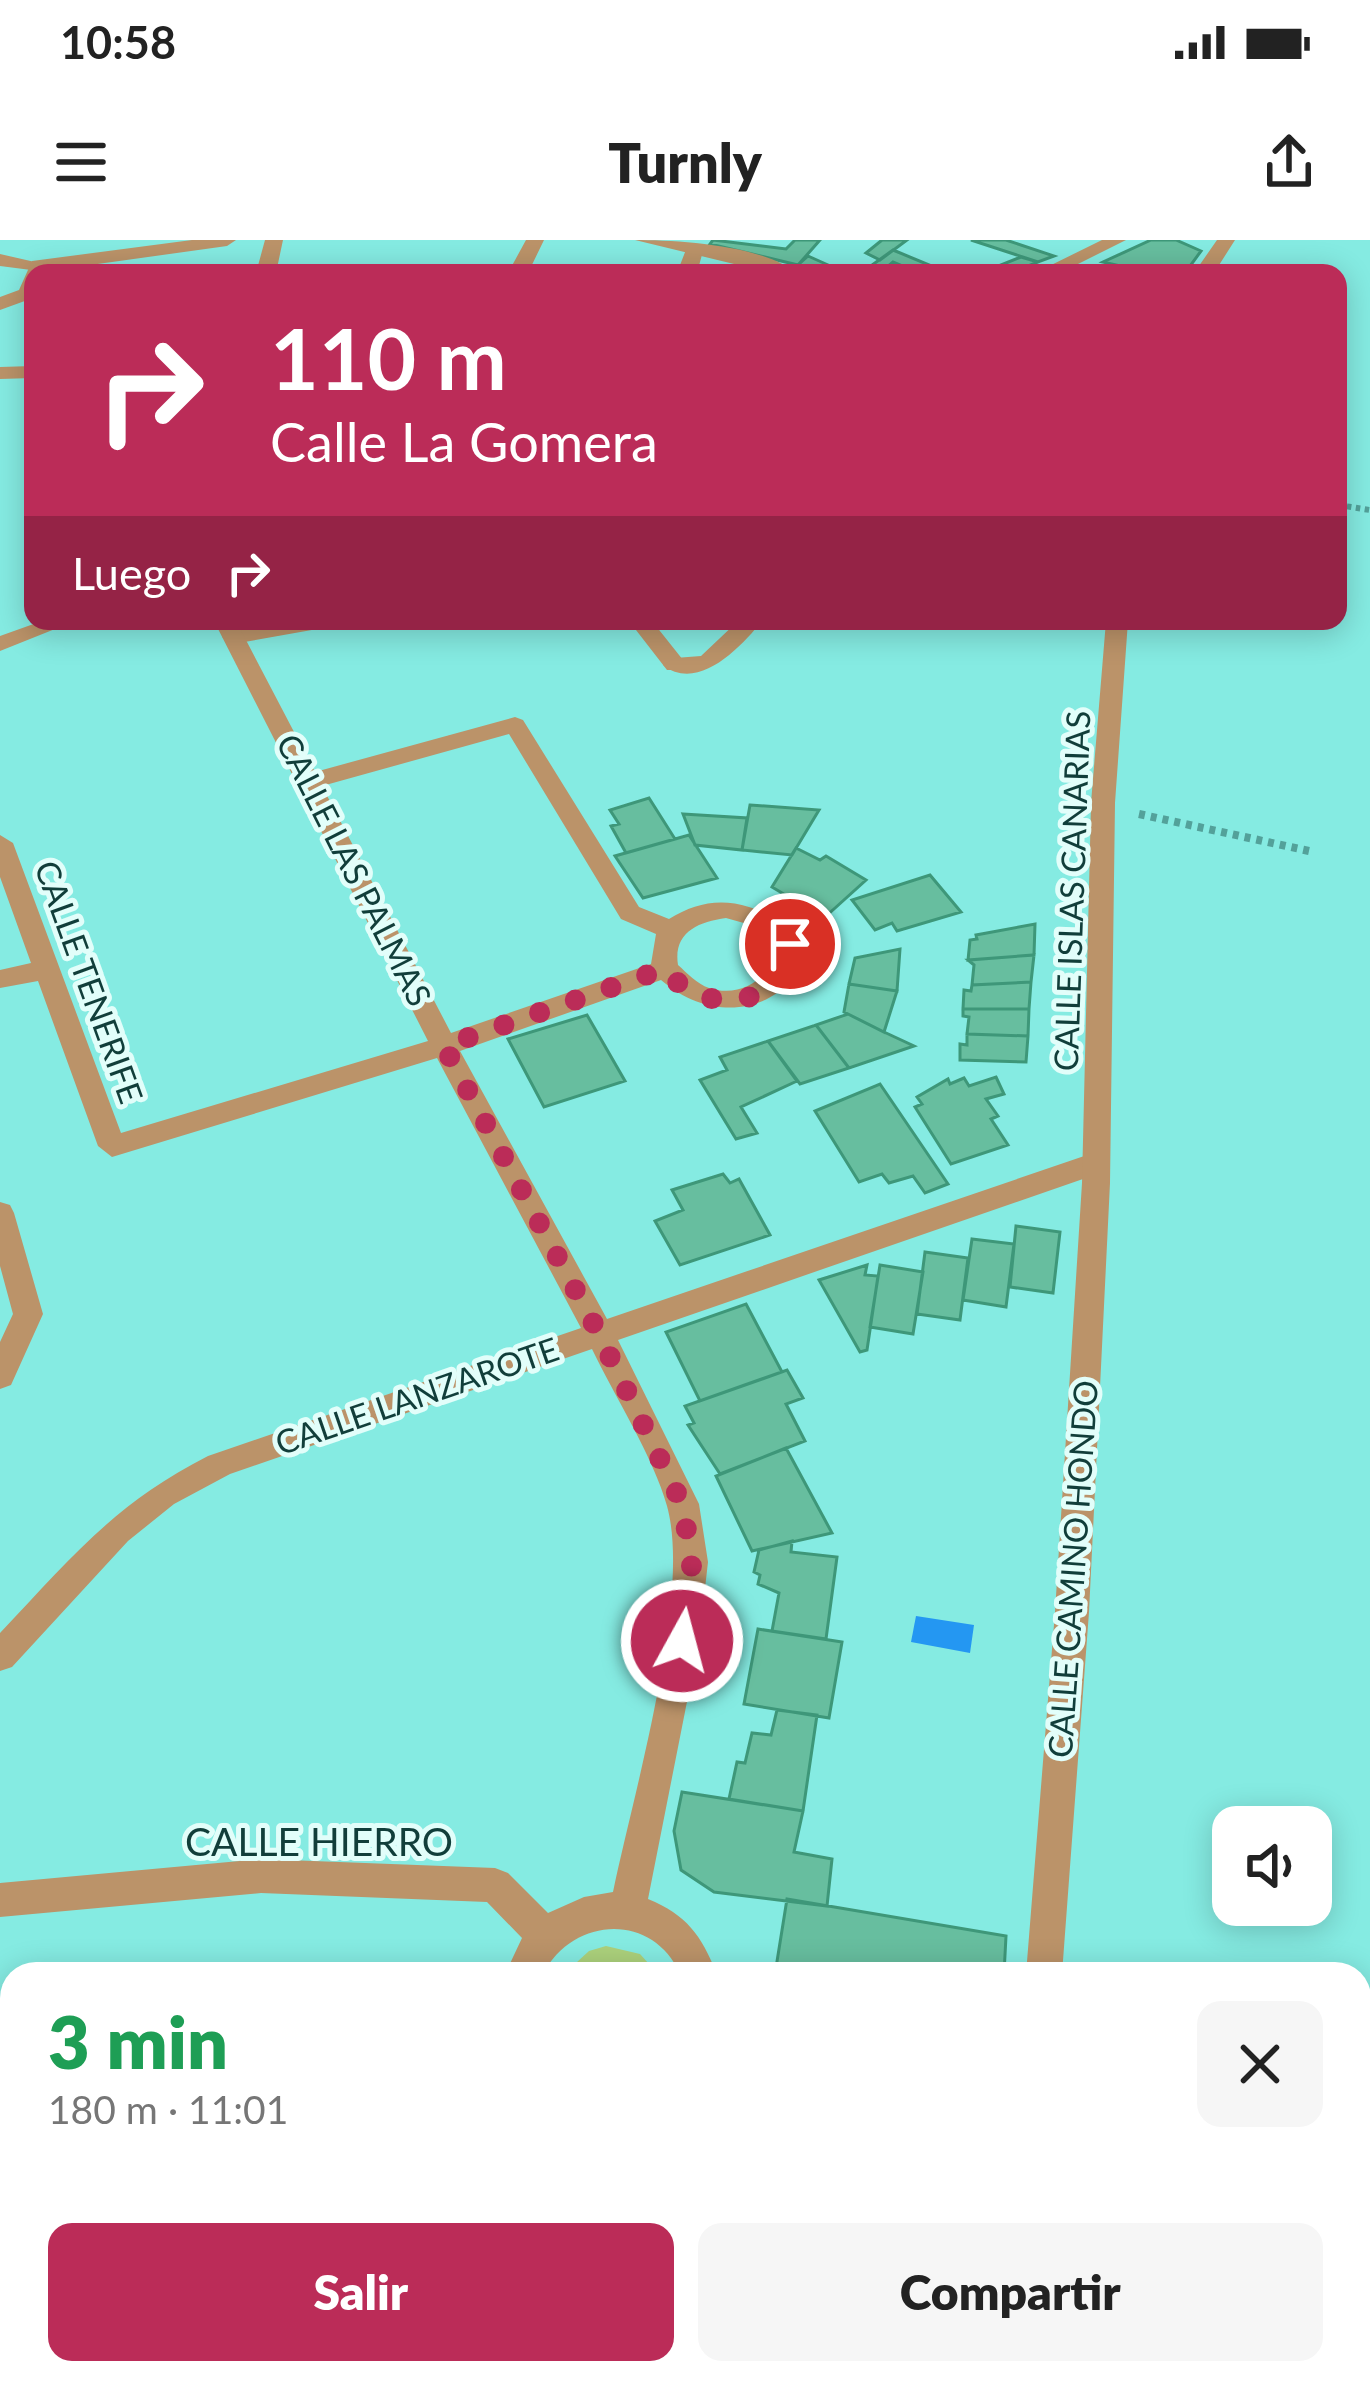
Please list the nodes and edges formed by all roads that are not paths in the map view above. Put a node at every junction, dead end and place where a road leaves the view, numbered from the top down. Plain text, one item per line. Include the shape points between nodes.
1 (226, 240) edge
2 (644, 240) edge
3 (1117, 240) edge
4 (694, 251) junction
5 (80, 264) edge
6 (690, 264) edge
7 (766, 264) edge
8 (1065, 264) edge
9 (39, 630) edge
10 (230, 630) edge
11 (647, 630) edge
12 (742, 630) edge
13 (1117, 630) edge
14 (0, 644) edge
15 (311, 781) junction
16 (0, 843) edge
17 (671, 930) junction
18 (664, 969) junction
19 (45, 970) junction
20 (0, 979) edge
21 (444, 1046) junction
22 (1096, 1163) junction
23 (0, 1214) edge
24 (598, 1332) junction
25 (0, 1376) edge
26 (0, 1656) edge
27 (0, 1900) edge
28 (628, 1909) junction
29 (545, 1936) junction
30 (530, 1962) edge
31 (693, 1962) edge
32 (1045, 1962) edge

1 - 5 street
2 - 4 street
3 - 8 street
4 - 6 street
4 - 7 street
9 - 14 street
10 - 15 street, CALLE LAS PALMAS
11 - 12 street via 675,665 707,663
13 - 22 street, CALLE ISLAS CANARIAS via 1103,803
15 - 17 street via 515,725 630,913
15 - 21 street, CALLE LAS PALMAS
16 - 19 street, CALLE TENERIFE
17 - 18 street
17 - 18 street via 705,912 747,912 781,930 791,959 774,987 734,1000 692,994
18 - 21 street
19 - 20 street
19 - 21 street, CALLE TENERIFE via 112,1146
21 - 24 street, CALLE LAS PALMAS
22 - 24 street, CALLE LANZAROTE
22 - 32 street, CALLE CAMINO HONDO
23 - 25 street via 28,1314
24 - 26 street, CALLE LANZAROTE via 219,1466 163,1494 117,1531
24 - 28 street, CALLE LAS PALMAS via 682,1504 692,1562
27 - 29 street, CALLE HIERRO via 261,1876 495,1885
28 - 29 street via 583,1914
28 - 31 street via 657,1919
29 - 30 street

